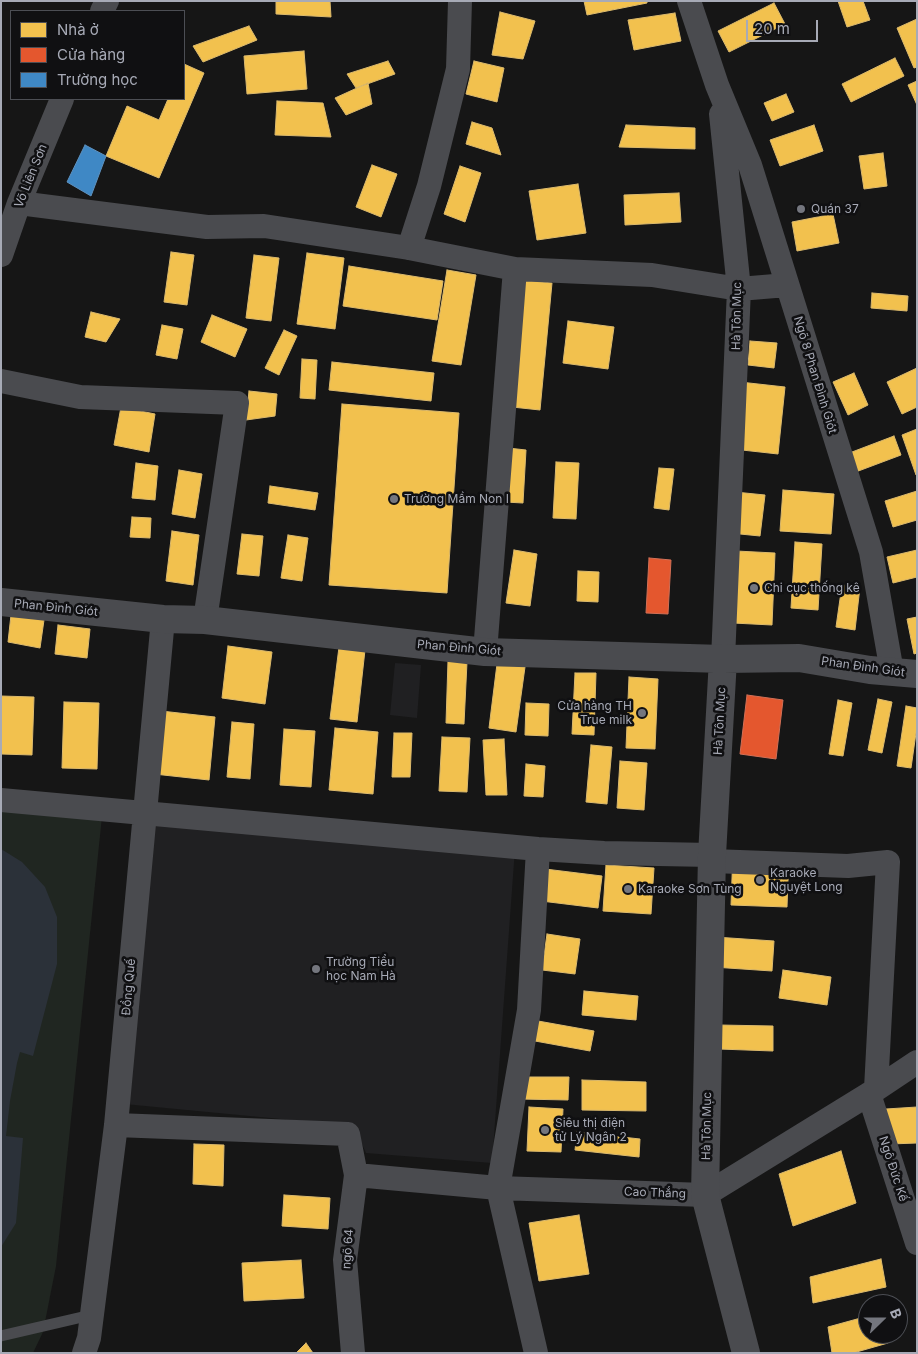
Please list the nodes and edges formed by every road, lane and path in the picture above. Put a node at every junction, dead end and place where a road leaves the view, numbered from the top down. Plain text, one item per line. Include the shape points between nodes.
1 (460, 1) edge
2 (689, 1) edge
3 (717, 85) junction
4 (62, 100) edge
5 (19, 203) junction
6 (409, 248) junction
7 (1, 255) edge
8 (515, 269) junction
9 (787, 285) junction
10 (739, 289) junction
11 (1, 381) edge
12 (1, 602) edge
13 (164, 619) junction
14 (205, 620) junction
15 (485, 652) junction
16 (723, 659) junction
17 (904, 673) edge
18 (1, 800) edge
19 (144, 814) junction
20 (538, 849) junction
21 (712, 858) junction
22 (917, 1062) edge
23 (872, 1092) junction
24 (116, 1125) junction
25 (356, 1175) junction
26 (498, 1188) junction
27 (705, 1195) junction
28 (917, 1243) edge
29 (92, 1315) junction
30 (1, 1336) edge
31 (92, 1348) edge
32 (353, 1353) edge
33 (536, 1353) edge
34 (746, 1353) edge

1 - 6 street via 458,70 429,186
2 - 3 street
3 - 9 street, Ngõ 8 Phan Đình Giót via 750,165
3 - 10 street, Hà Tôn Mục
4 - 5 street, Võ Liên Sơn
5 - 6 street via 207,227 264,226
5 - 7 street, Võ Liên Sơn
6 - 8 street
8 - 10 street via 652,275
8 - 15 street
9 - 10 street
9 - 17 street, Ngõ 8 Phan Đình Giót via 871,552
10 - 16 street, Hà Tôn Mục
11 - 14 street via 80,397 237,403
12 - 13 street, Phan Đình Giót
13 - 14 street, Phan Đình Giót
13 - 19 street, Đồng Quế
14 - 15 street, Phan Đình Giót
15 - 16 street, Phan Đình Giót
16 - 17 street, Phan Đình Giót via 799,658
16 - 21 street, Hà Tôn Mục
18 - 19 street
19 - 20 street
19 - 24 street, Đồng Quế
20 - 21 street
20 - 26 street via 530,1010
21 - 23 street via 848,866 888,862
21 - 27 street, Hà Tôn Mục
22 - 23 street
23 - 27 street
23 - 28 street, Ngô Đức Kế
24 - 25 street, ngõ 64 via 348,1134
24 - 29 street, Đồng Quế
25 - 26 street, Cao Thắng
25 - 32 street, ngõ 64 via 344,1260
26 - 27 street, Cao Thắng
26 - 33 street
27 - 34 street, Hà Tôn Mục
29 - 30 lane
29 - 31 street, Đồng Quế

